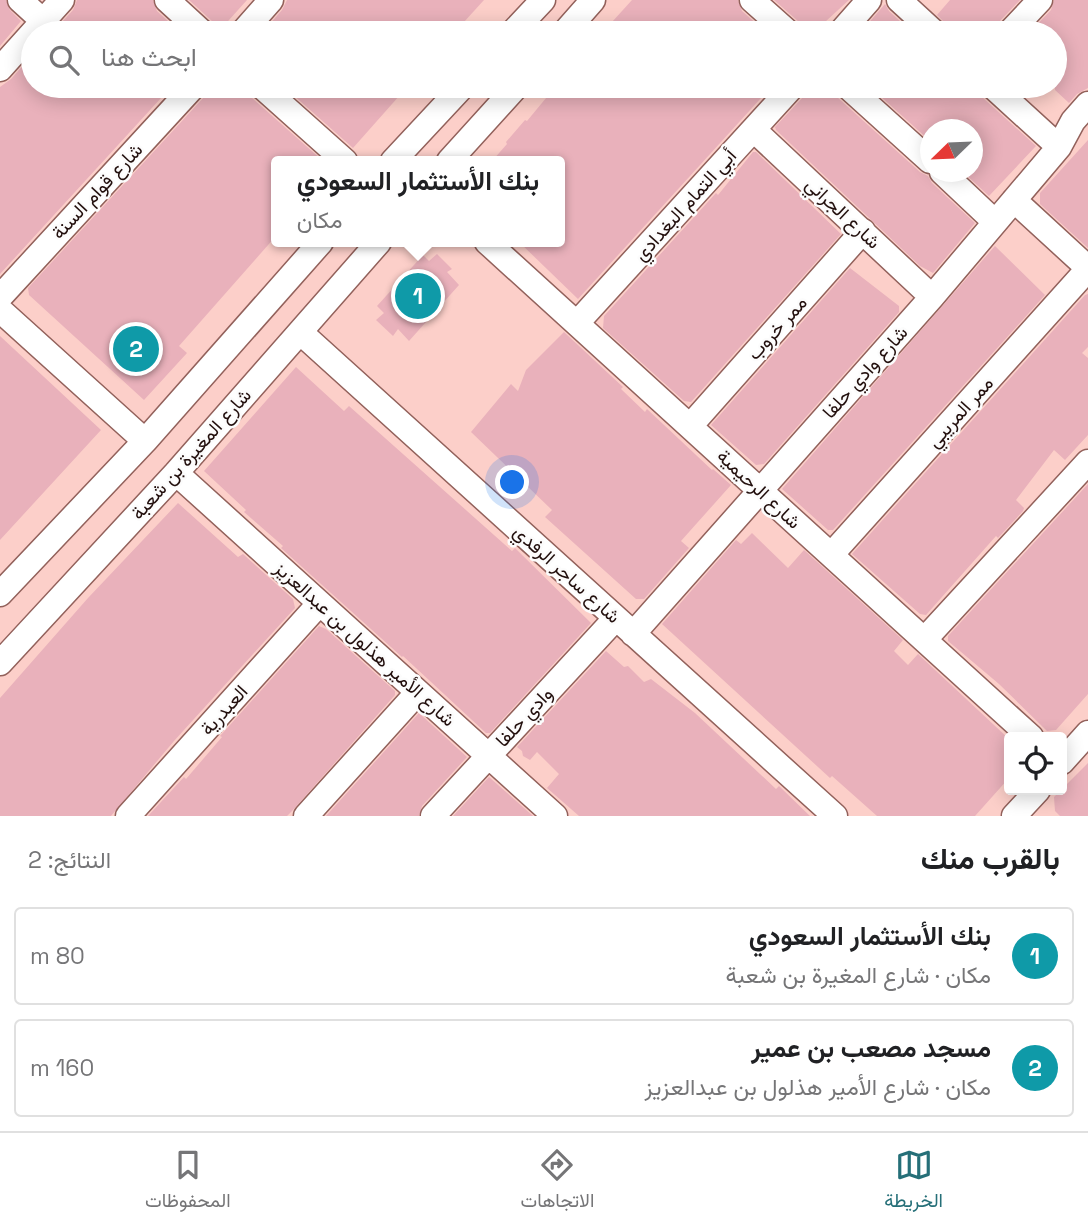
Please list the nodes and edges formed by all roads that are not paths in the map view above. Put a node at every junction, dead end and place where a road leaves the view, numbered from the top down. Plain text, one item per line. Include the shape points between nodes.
1 (20, 0) edge
2 (62, 0) edge
3 (167, 0) edge
4 (271, 0) edge
5 (593, 0) edge
6 (752, 0) edge
7 (869, 0) edge
8 (899, 0) edge
9 (1040, 0) edge
10 (535, 3) edge
11 (43, 21) joint
12 (190, 21) edge
13 (253, 21) edge
14 (521, 21) edge
15 (575, 21) edge
16 (776, 21) edge
17 (851, 21) edge
18 (922, 21) edge
19 (1020, 21) edge
20 (21, 46) edge
21 (0, 69) edge
22 (183, 98) edge
23 (274, 98) edge
24 (452, 98) edge
25 (506, 98) edge
26 (782, 98) edge
27 (860, 98) edge
28 (1005, 98) edge
29 (1083, 120) edge
30 (754, 130) junction
31 (1059, 147) junction
32 (920, 152) edge
33 (339, 156) edge
34 (398, 156) edge
35 (454, 156) edge
36 (953, 182) edge
37 (1014, 200) junction
38 (995, 222) junction
39 (863, 231) junction
40 (316, 247) edge
41 (375, 247) edge
42 (493, 247) edge
43 (1088, 269) edge
44 (0, 297) edge
45 (932, 297) junction
46 (0, 310) edge
47 (577, 323) junction
48 (300, 332) junction
49 (691, 425) junction
50 (145, 441) junction
51 (1088, 462) edge
52 (176, 473) junction
53 (760, 491) junction
54 (831, 555) junction
55 (0, 594) edge
56 (319, 604) junction
57 (625, 626) junction
58 (925, 639) junction
59 (0, 663) edge
60 (418, 692) junction
61 (1026, 732) edge
62 (1088, 733) edge
63 (489, 755) junction
64 (1067, 756) edge
65 (128, 816) edge
66 (306, 816) edge
67 (433, 816) edge
68 (555, 816) edge
69 (835, 816) edge

1 - 11 street
2 - 11 street
3 - 12 street
4 - 13 street
5 - 15 street
6 - 16 street
7 - 17 street
8 - 18 street
9 - 19 street
10 - 14 street
20 - 21 street
22 - 44 street, شارع قوام السنة
23 - 33 street
24 - 34 street
25 - 35 street
26 - 30 street, أبي التمام البغدادي
27 - 32 street
28 - 31 street
29 - 31 street, شارع وادي حلفا
30 - 39 street, شارع الجراني
30 - 47 street, أبي التمام البغدادي
31 - 37 street, شارع وادي حلفا
36 - 38 street
37 - 38 street, شارع وادي حلفا
37 - 43 street
38 - 45 street, شارع وادي حلفا
39 - 45 street, شارع الجراني
39 - 49 street, ممر خروب
40 - 50 street
41 - 48 street, شارع المغيرة بن شعبة
42 - 47 street, شارع الرحيمية
43 - 54 street, ممر المريبي
45 - 53 street, شارع وادي حلفا
46 - 50 street
47 - 49 street, شارع الرحيمية
48 - 52 street, شارع المغيرة بن شعبة
48 - 57 street, شارع ساجر الرفدي
49 - 53 street, شارع الرحيمية
50 - 55 street
51 - 58 street
52 - 56 street, شارع الأمير هذلول بن عبدالعزيز
52 - 59 street, شارع المغيرة بن شعبة
53 - 54 street, شارع الرحيمية
53 - 57 street, شارع وادي حلفا
54 - 58 street, شارع الرحيمية
56 - 60 street, شارع الأمير هذلول بن عبدالعزيز
56 - 65 street, العبدرية
57 - 63 street, وادي حلفا
57 - 69 street, شارع ساجر الرفدي
58 - 61 street, شارع الرحيمية
60 - 63 street, شارع الأمير هذلول بن عبدالعزيز
60 - 66 street
62 - 64 street
63 - 67 street, وادي حلفا
63 - 68 street, شارع الأمير هذلول بن عبدالعزيز

